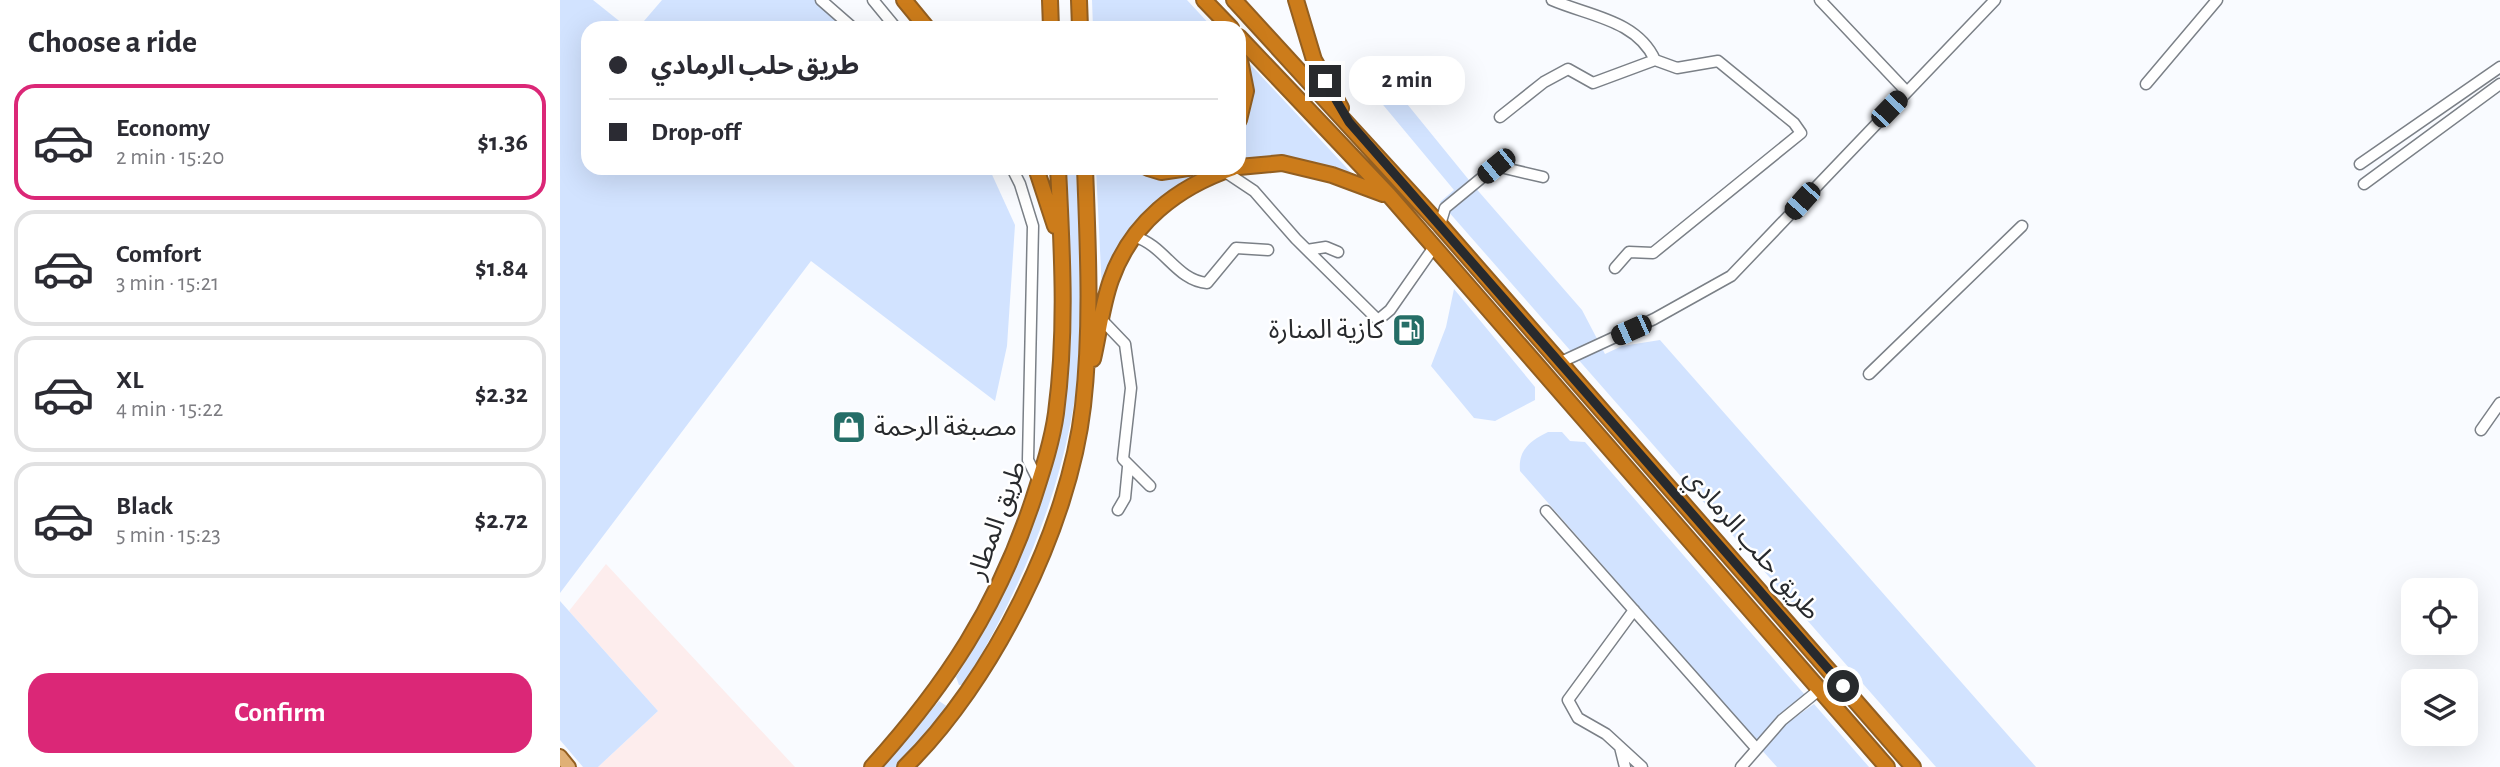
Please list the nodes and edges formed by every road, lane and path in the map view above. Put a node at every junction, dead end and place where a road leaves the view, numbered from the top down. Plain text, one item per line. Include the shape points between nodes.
1 (821, 0) edge
2 (873, 0) edge
3 (904, 0) edge
4 (1050, 0) edge
5 (1079, 0) edge
6 (1204, 0) edge
7 (1234, 0) edge
8 (1296, 0) edge
9 (1552, 0) edge
10 (1820, 0) edge
11 (1995, 0) edge
12 (2217, 0) edge
13 (845, 21) edge
14 (891, 21) edge
15 (921, 21) edge
16 (1051, 21) edge
17 (1080, 21) edge
18 (1222, 21) edge
19 (1246, 44) edge
20 (1655, 60) junction
21 (2500, 67) edge
22 (2146, 83) dead end
23 (2500, 85) edge
24 (1906, 91) junction
25 (1500, 117) dead end
26 (2360, 164) dead end
27 (1246, 166) edge
28 (1016, 175) edge
29 (1027, 175) edge
30 (1036, 175) edge
31 (1058, 175) edge
32 (1085, 175) edge
33 (1212, 175) edge
34 (1234, 175) edge
35 (1543, 177) dead end
36 (1020, 184) junction
37 (2364, 184) dead end
38 (1389, 195) junction
39 (1423, 205) junction
40 (1440, 225) junction
41 (2022, 226) dead end
42 (1135, 237) junction
43 (1434, 247) junction
44 (1062, 248) junction
45 (1268, 250) dead end
46 (1307, 250) junction
47 (1338, 252) dead end
48 (1615, 268) dead end
49 (1102, 320) junction
50 (1557, 358) junction
51 (1869, 373) dead end
52 (2500, 403) edge
53 (1083, 408) junction
54 (2481, 430) dead end
55 (1128, 467) junction
56 (1039, 482) junction
57 (1150, 486) dead end
58 (1118, 510) dead end
59 (1546, 511) dead end
60 (1634, 610) junction
61 (942, 683) junction
62 (1819, 690) junction
63 (962, 699) junction
64 (1620, 746) junction
65 (1756, 748) junction
66 (872, 767) edge
67 (905, 767) edge
68 (1625, 767) edge
69 (1642, 767) edge
70 (1741, 767) edge
71 (1887, 767) edge
72 (1913, 767) edge

1 - 13 street
2 - 14 street
3 - 15 highway
4 - 16 highway
5 - 17 highway
6 - 18 highway
7 - 39 highway
8 - 39 highway via 1314,60 1349,122
9 - 20 street via 1616,23 1646,41
10 - 24 street
11 - 24 street
12 - 22 street
19 - 38 highway, طريق حلب الرمادي
20 - 25 street via 1592,83 1568,69
20 - 48 street via 1677,68 1718,61 1794,123 1801,134 1653,253 1629,252
21 - 26 street
23 - 37 street
24 - 50 street via 1731,276 1654,319
27 - 38 highway via 1282,163
28 - 36 street
29 - 36 street
30 - 44 highway
31 - 44 highway, طريق المطار
32 - 53 highway, طريق المطار via 1090,302
33 - 42 highway via 1169,199
34 - 46 street
35 - 40 street via 1496,166 1445,208
36 - 56 street via 1033,226 1027,460
38 - 43 highway, طريق حلب الرمادي
39 - 40 highway, طريق حلب الرمادي
40 - 50 highway, طريق حلب الرمادي
41 - 51 street
42 - 45 street via 1150,241 1193,282 1207,283 1236,248
42 - 49 highway via 1110,281
43 - 46 street via 1378,320
43 - 62 highway, طريق حلب الرمادي
44 - 56 highway, طريق المطار via 1057,402
46 - 47 street via 1325,247
49 - 53 highway
49 - 55 street via 1125,344 1131,388 1123,459
50 - 72 highway, طريق حلب الرمادي
52 - 54 street
53 - 63 highway, طريق المطار via 1064,498 1032,577 985,666
55 - 57 street
55 - 58 street via 1125,498
56 - 61 highway, طريق المطار via 1004,579
59 - 60 street
60 - 64 street via 1568,700 1578,718
60 - 65 street
61 - 63 highway
61 - 66 highway, طريق المطار
62 - 65 street
62 - 71 highway, طريق حلب الرمادي
63 - 67 highway, طريق المطار
64 - 68 street
64 - 69 street
65 - 70 street

